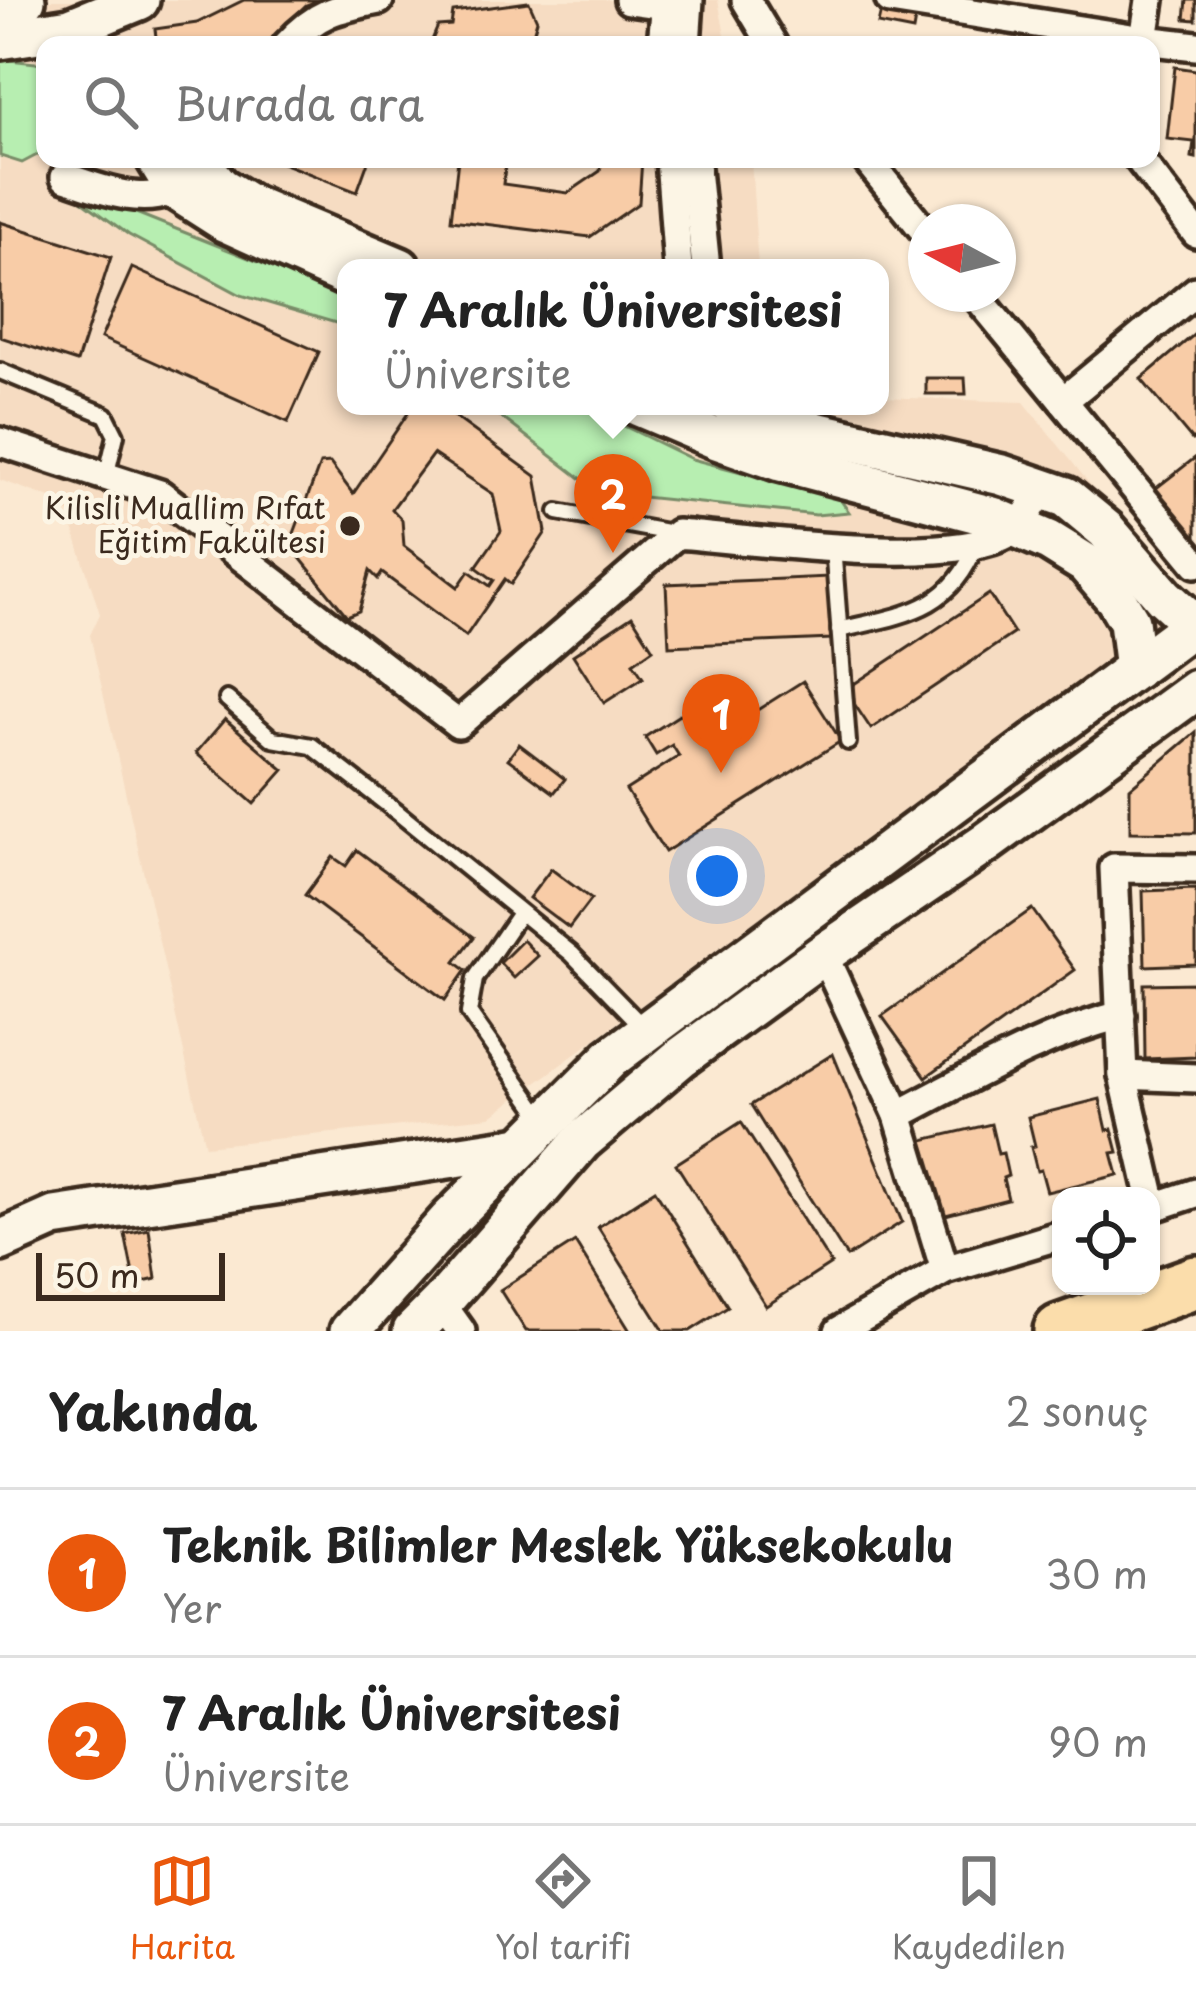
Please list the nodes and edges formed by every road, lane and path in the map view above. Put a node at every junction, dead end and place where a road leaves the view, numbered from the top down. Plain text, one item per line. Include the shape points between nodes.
1 (25, 0) edge
2 (139, 0) edge
3 (379, 0) edge
4 (629, 0) edge
5 (746, 0) edge
6 (890, 0) edge
7 (1150, 0) edge
8 (0, 2) edge
9 (673, 2) edge
10 (84, 23) edge
11 (295, 36) edge
12 (664, 36) edge
13 (683, 36) edge
14 (768, 36) edge
15 (1108, 36) edge
16 (1145, 36) edge
17 (0, 38) edge
18 (1160, 43) edge
19 (1196, 46) edge
20 (185, 168) edge
21 (189, 168) edge
22 (191, 168) edge
23 (671, 168) edge
24 (696, 168) edge
25 (873, 168) edge
26 (1146, 168) edge
27 (65, 177) dead end
28 (908, 211) edge
29 (1196, 232) edge
30 (379, 259) edge
31 (677, 259) edge
32 (705, 259) edge
33 (337, 272) edge
34 (1196, 291) edge
35 (990, 312) edge
36 (0, 371) edge
37 (1063, 401) junction
38 (707, 416) edge
39 (0, 442) edge
40 (106, 477) junction
41 (1043, 489) junction
42 (558, 512) dead end
43 (1016, 526) junction
44 (677, 533) junction
45 (976, 545) junction
46 (833, 546) junction
47 (1196, 563) edge
48 (1195, 624) edge
49 (839, 630) junction
50 (1135, 669) junction
51 (1196, 690) edge
52 (227, 699) dead end
53 (848, 742) dead end
54 (1196, 869) edge
55 (520, 913) junction
56 (824, 954) junction
57 (1120, 1015) junction
58 (647, 1031) junction
59 (1124, 1075) junction
60 (1196, 1078) edge
61 (898, 1114) junction
62 (533, 1135) junction
63 (1149, 1187) edge
64 (1196, 1193) edge
65 (1160, 1200) edge
66 (1052, 1238) edge
67 (0, 1241) edge
68 (945, 1270) junction
69 (1196, 1282) edge
70 (438, 1322) edge
71 (350, 1331) edge
72 (838, 1331) edge
73 (1060, 1331) edge

1 - 8 street
2 - 10 street
3 - 11 street via 334,8
4 - 9 street
5 - 14 street
6 - 15 street
7 - 16 street
9 - 12 street
9 - 13 street
10 - 17 street
18 - 19 street
20 - 27 street via 141,198
21 - 33 street via 226,222
22 - 30 street via 250,205
23 - 31 street
24 - 32 street
25 - 28 street
26 - 29 street
34 - 37 street
35 - 37 street
36 - 40 lane via 106,415 116,435
37 - 47 street
38 - 41 street via 759,418
38 - 43 street via 780,461
39 - 40 street
40 - 44 street via 160,494 458,724
41 - 43 street
41 - 48 street via 1066,496 1106,530
42 - 44 lane
43 - 45 street
43 - 50 street via 1086,564 1116,599 1129,621
44 - 46 street
45 - 46 street
45 - 49 lane via 938,599
46 - 49 lane
48 - 50 street
49 - 53 lane
50 - 58 street
51 - 56 street
52 - 55 lane via 273,739 312,746
54 - 57 street via 1114,868
55 - 58 lane
55 - 62 lane via 475,979 469,1013
56 - 61 street
56 - 70 street via 581,1141
57 - 59 street
57 - 61 street via 1030,1047
58 - 62 street
59 - 60 street
59 - 63 street
61 - 68 street
62 - 67 street via 54,1217
62 - 71 street
64 - 65 street
66 - 68 street
68 - 72 street
69 - 73 highway

